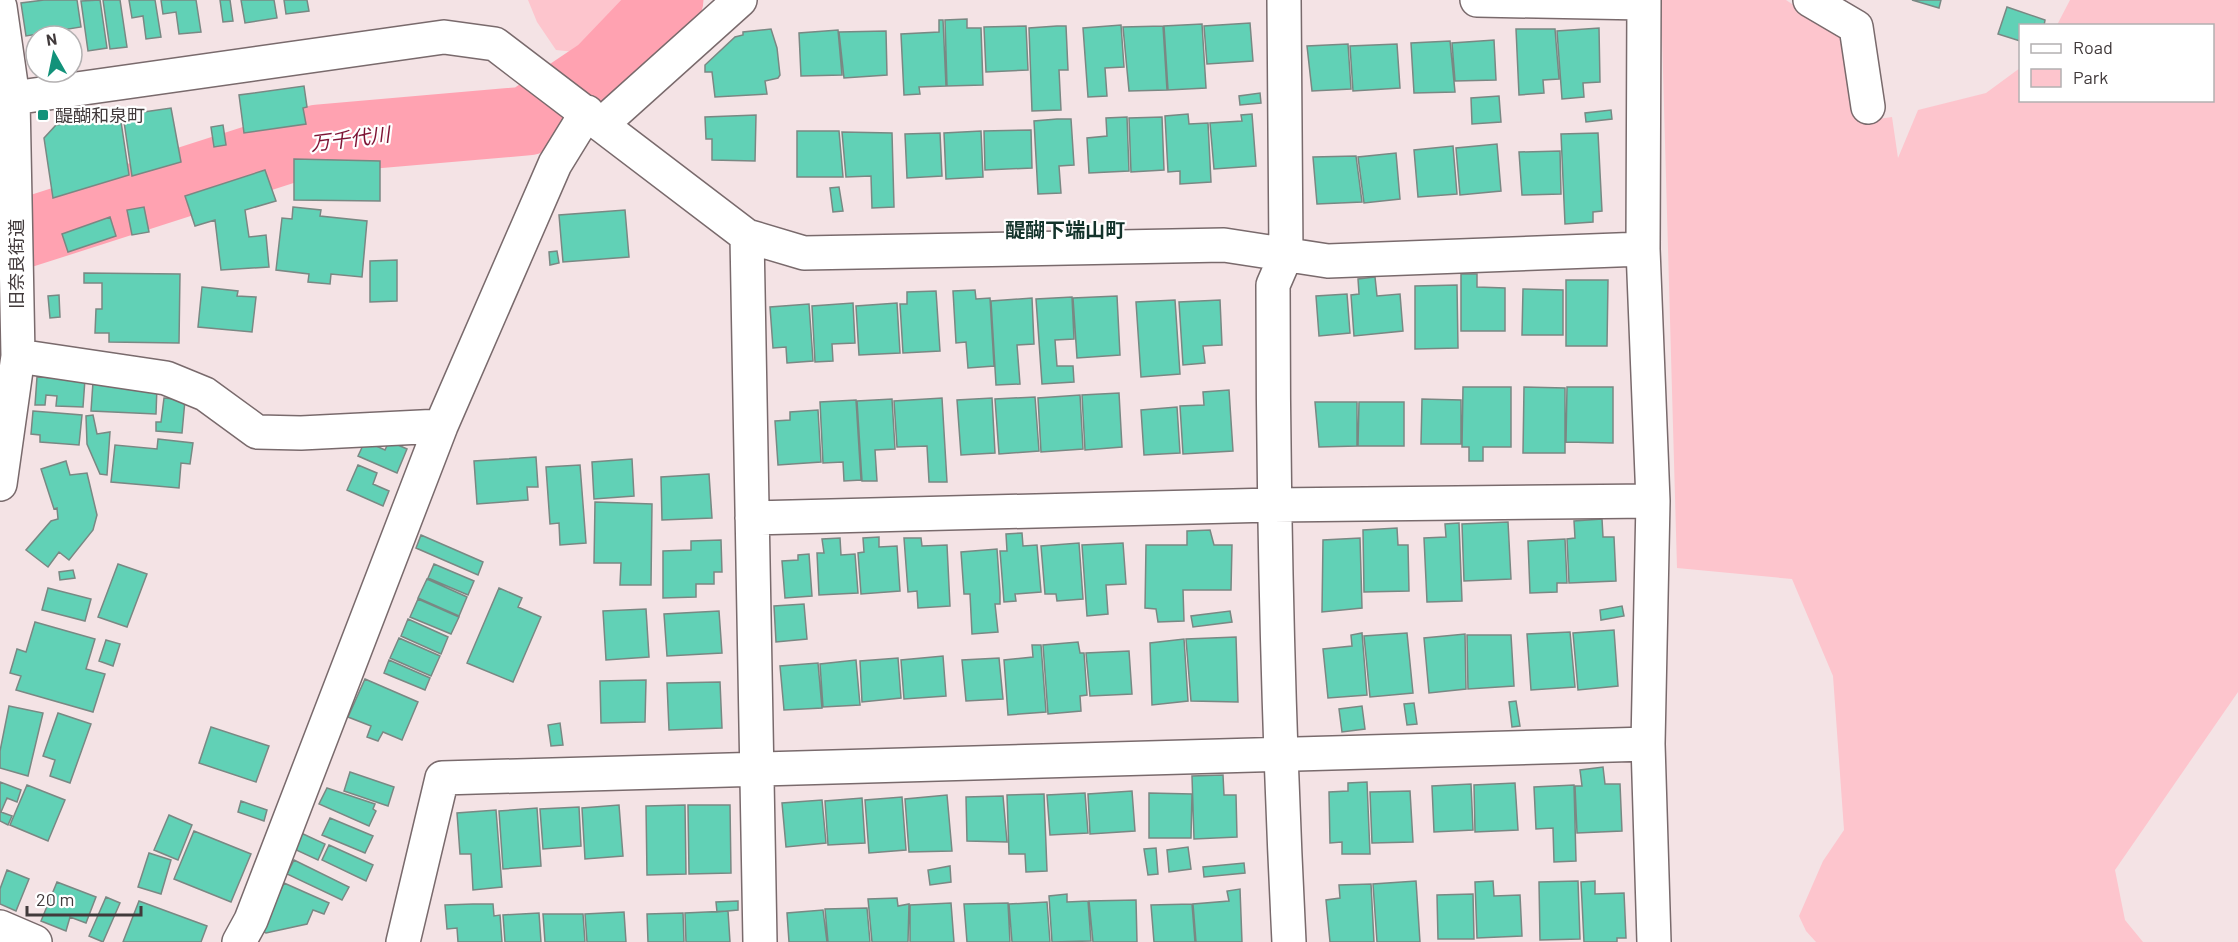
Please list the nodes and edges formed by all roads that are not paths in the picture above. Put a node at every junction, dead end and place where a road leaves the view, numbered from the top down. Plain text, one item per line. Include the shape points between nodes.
1 (740, 0) edge
2 (1284, 0) edge
3 (1477, 0) edge
4 (1810, 0) edge
5 (1644, 1) edge
6 (0, 7) edge
7 (13, 98) junction
8 (1868, 107) dead end
9 (589, 115) junction
10 (12, 220) edge
11 (747, 236) junction
12 (1643, 249) junction
13 (1286, 255) junction
14 (18, 356) junction
15 (441, 426) junction
16 (0, 484) edge
17 (1653, 501) junction
18 (1273, 505) junction
19 (752, 518) junction
20 (1648, 744) junction
21 (1279, 755) junction
22 (758, 768) junction
23 (0, 927) edge
24 (35, 942) edge
25 (239, 942) edge
26 (403, 942) edge
27 (760, 942) edge
28 (1289, 942) edge
29 (1654, 942) edge

1 - 9 street
2 - 13 street
3 - 5 street
4 - 8 street via 1856,27
5 - 12 street
6 - 7 street, 旧奈良街道
7 - 9 street via 444,37 495,44
7 - 10 street, 旧奈良街道
9 - 11 street
9 - 15 street via 555,164
10 - 14 street, 旧奈良街道
11 - 13 street via 804,253 1224,245
11 - 19 street
12 - 13 street via 1328,261
12 - 17 street
13 - 18 street via 1273,285
14 - 15 street via 166,378 205,394 257,432
14 - 16 street, 旧奈良街道
15 - 25 street via 251,920
17 - 18 street
17 - 20 street
18 - 19 street
18 - 21 street
19 - 22 street
20 - 21 street
20 - 29 street
21 - 22 street
21 - 28 street
22 - 26 street via 442,778
22 - 27 street
23 - 24 street

